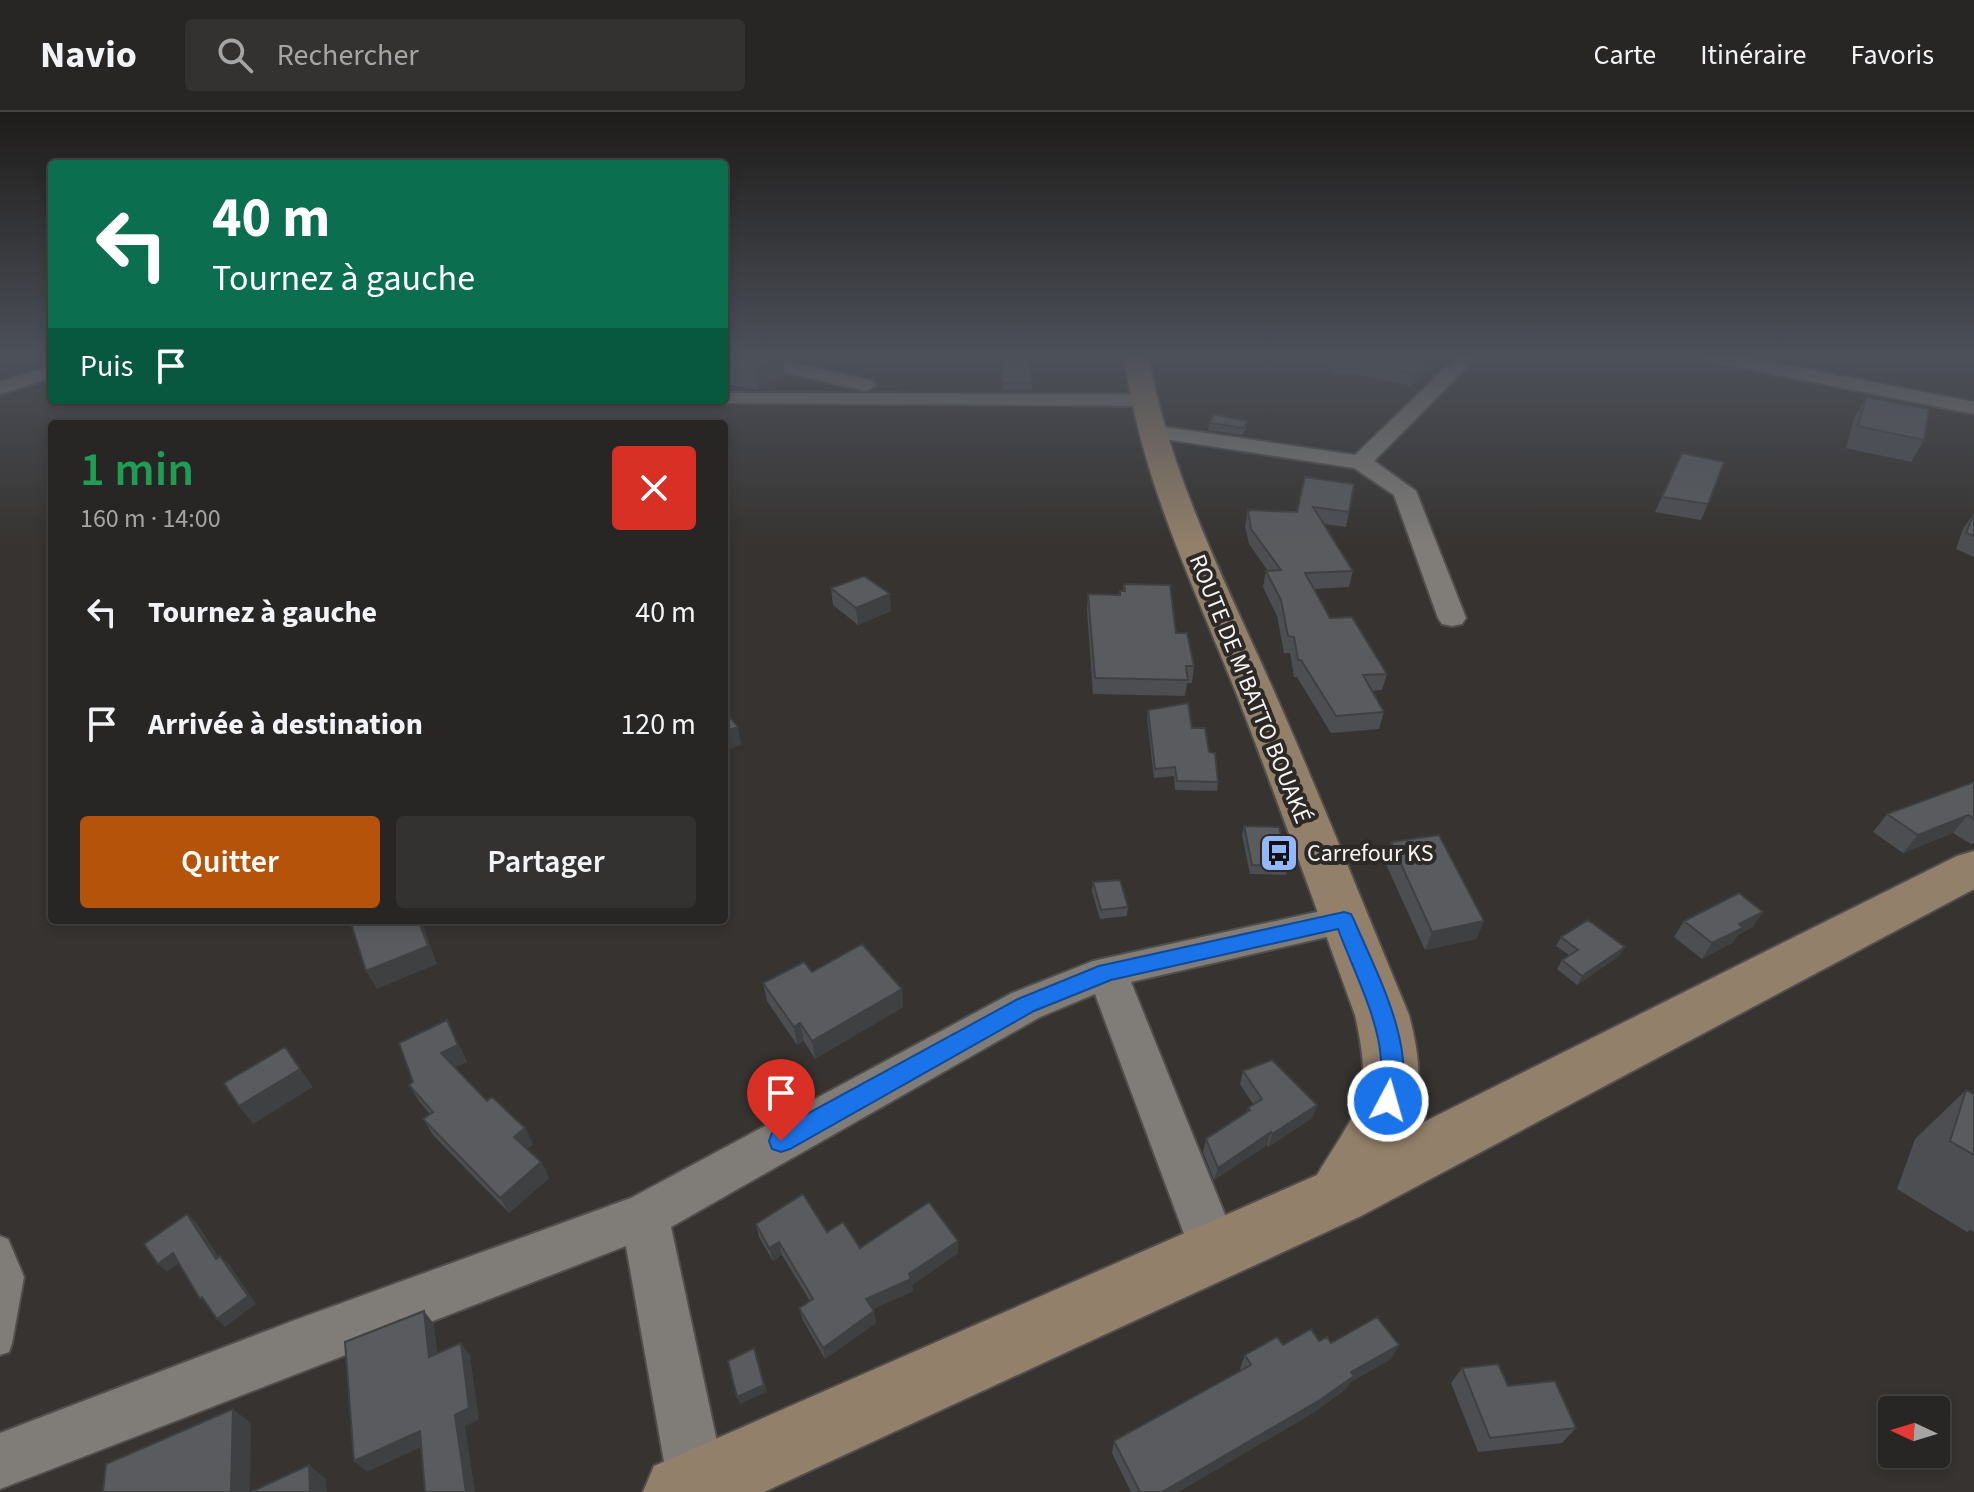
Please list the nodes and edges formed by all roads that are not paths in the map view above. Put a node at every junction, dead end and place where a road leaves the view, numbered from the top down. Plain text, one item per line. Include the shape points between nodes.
1 (1148, 419) edge
2 (1166, 419) edge
3 (1404, 419) edge
4 (1360, 462) junction
5 (1452, 618) dead end
6 (1974, 868) edge
7 (1344, 920) junction
8 (1107, 972) junction
9 (1339, 1196) junction
10 (645, 1216) junction
11 (0, 1247) edge
12 (1215, 1252) junction
13 (0, 1343) edge
14 (0, 1461) edge
15 (689, 1488) edge

1 - 7 street, ROUTE DE M'BATTO BOUAKÉ via 1186,532
2 - 4 street
3 - 4 street
4 - 5 street via 1404,491
6 - 9 street
7 - 8 street
7 - 9 street, ROUTE DE M'BATTO BOUAKÉ via 1382,1015 1393,1059 1388,1101 1374,1140
8 - 10 street via 1026,1005
8 - 12 street
9 - 12 street
10 - 14 street
10 - 15 street
11 - 13 lane via 12,1277
12 - 15 street

